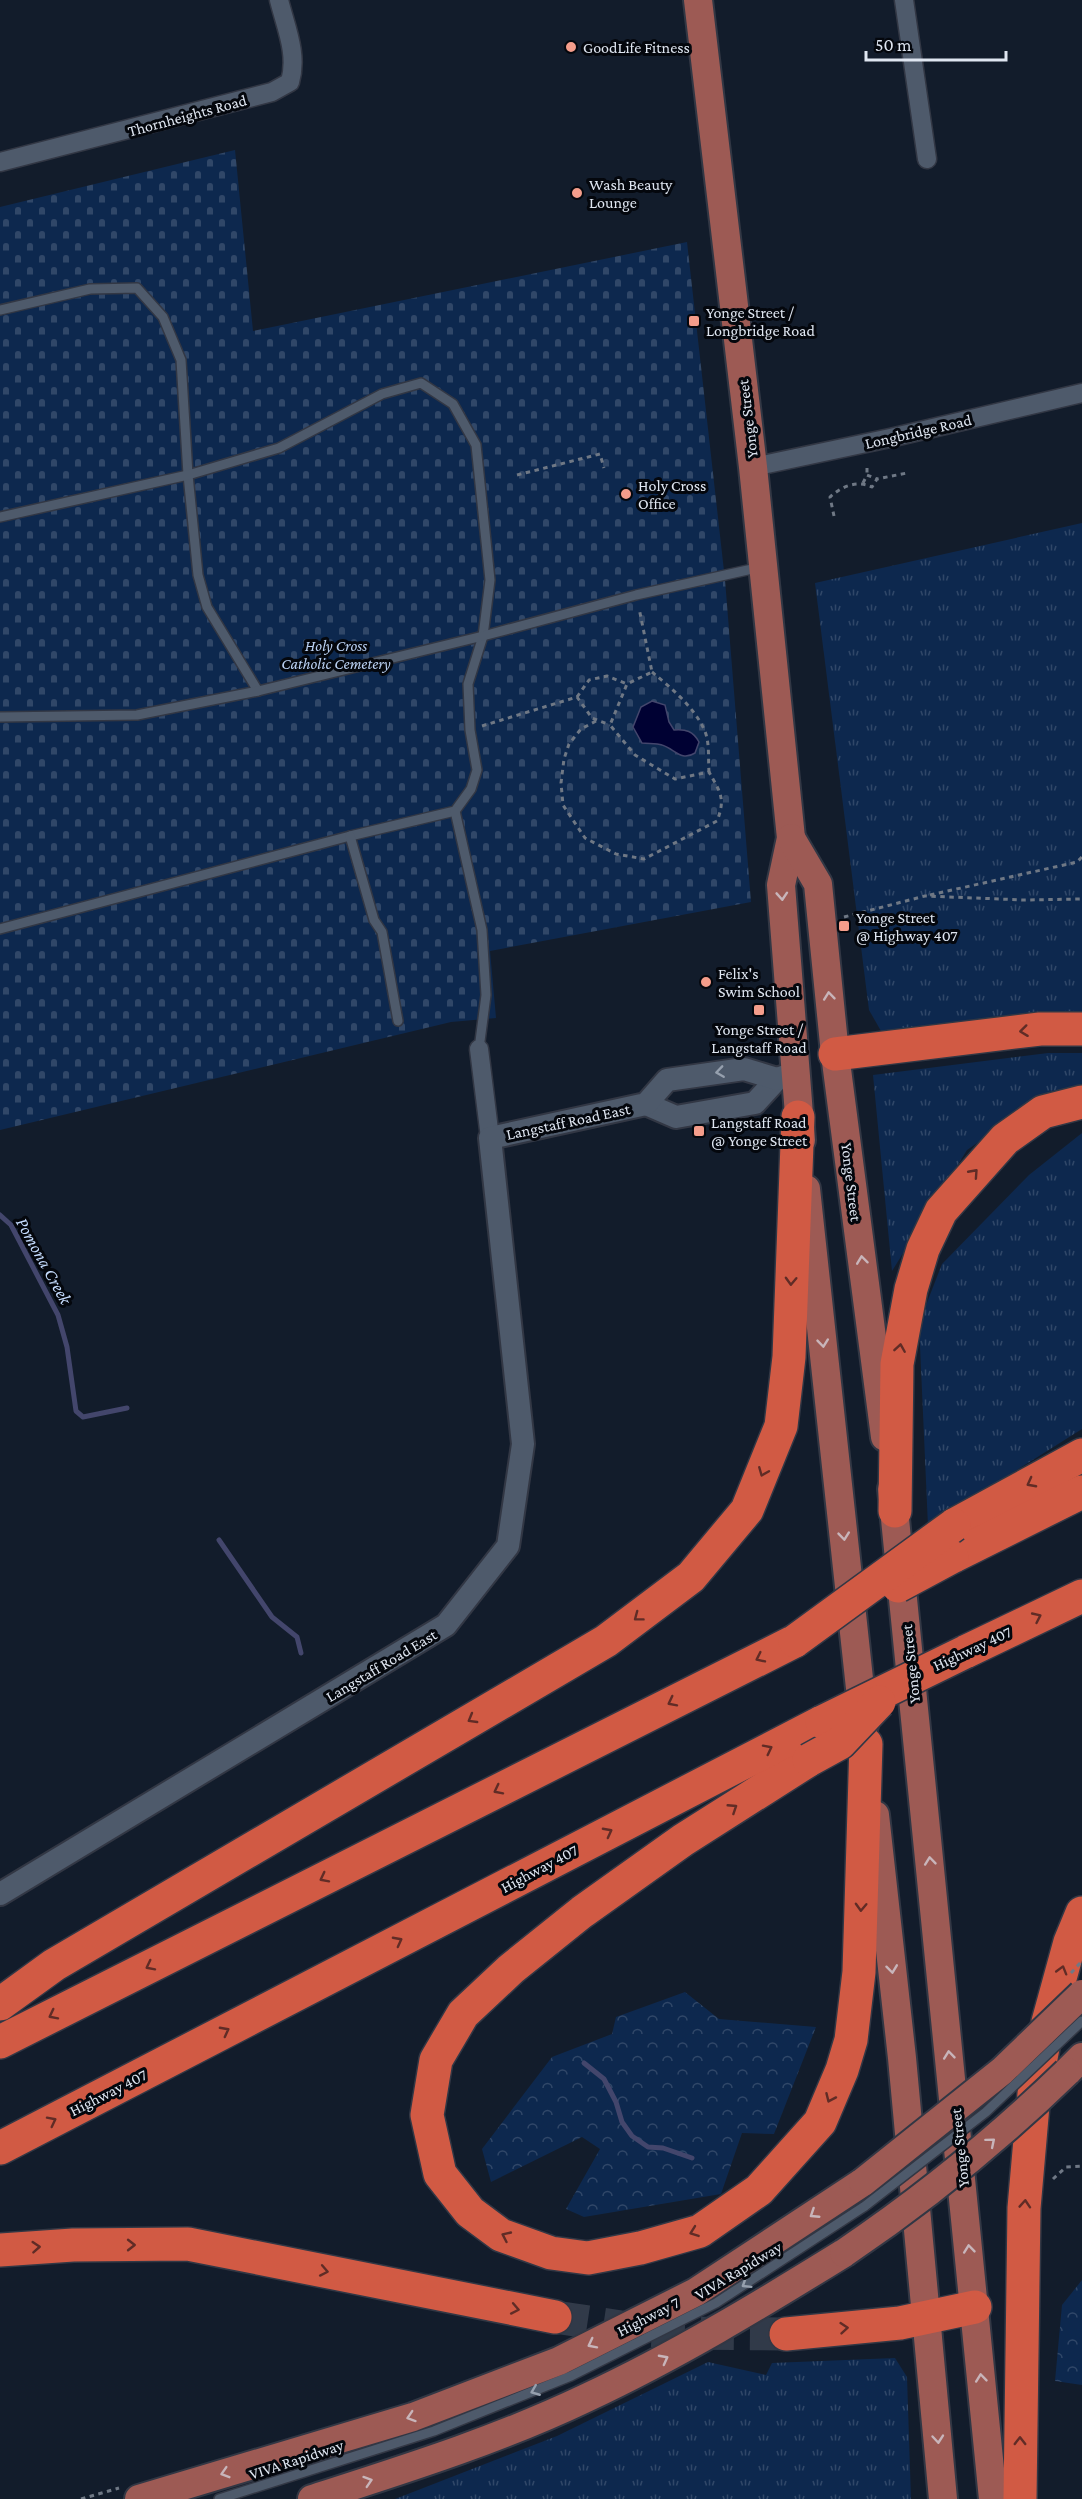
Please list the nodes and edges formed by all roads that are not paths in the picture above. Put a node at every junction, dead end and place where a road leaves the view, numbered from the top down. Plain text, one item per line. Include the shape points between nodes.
1 (279, 0) edge
2 (698, 0) edge
3 (904, 0) edge
4 (927, 159) dead end
5 (0, 162) edge
6 (0, 310) edge
7 (1082, 393) edge
8 (753, 467) junction
9 (188, 475) junction
10 (0, 517) edge
11 (764, 567) junction
12 (483, 636) junction
13 (258, 691) junction
14 (0, 717) edge
15 (454, 811) junction
16 (350, 836) junction
17 (791, 838) junction
18 (0, 929) edge
19 (398, 1022) dead end
20 (1082, 1029) edge
21 (478, 1049) joint
22 (835, 1054) junction
23 (785, 1076) junction
24 (1082, 1102) edge
25 (646, 1104) junction
26 (798, 1118) junction
27 (490, 1138) junction
28 (1082, 1455) edge
29 (1082, 1492) edge
30 (895, 1511) junction
31 (1082, 1596) edge
32 (795, 1641) junction
33 (895, 1685) junction
34 (867, 1744) junction
35 (0, 1894) edge
36 (1082, 1913) edge
37 (1082, 1994) edge
38 (0, 2004) edge
39 (1082, 2020) edge
40 (0, 2042) edge
41 (1075, 2064) edge
42 (0, 2148) edge
43 (864, 2194) junction
44 (0, 2250) edge
45 (975, 2307) junction
46 (555, 2317) tunnel mouth
47 (926, 2318) junction
48 (786, 2334) tunnel mouth
49 (134, 2492) edge
50 (219, 2499) edge
51 (312, 2499) edge
52 (943, 2499) edge
53 (993, 2499) edge
54 (1020, 2499) edge

1 - 5 street, Thornheights Road via 292,48 294,68 290,82 272,92
2 - 8 main road, Yonge Street
3 - 4 street
6 - 9 lane via 90,289 137,288 163,317 181,360
7 - 8 street, Longbridge Road
8 - 11 main road, Yonge Street
9 - 10 lane
9 - 12 lane via 279,448 382,394 421,383 453,404 476,445 490,580
9 - 13 lane via 198,574 207,607
11 - 12 lane via 636,595
11 - 17 main road, Yonge Street
12 - 13 lane
12 - 15 lane via 468,684 477,770 471,789
13 - 14 lane via 137,715
15 - 16 lane
15 - 21 lane via 482,930 486,995
16 - 18 lane
16 - 19 lane via 374,920 382,932
22 -> 17 main road, Yonge Street via 818,884
17 -> 23 main road, Yonge Street via 781,885
20 -> 22 highway via 1040,1029
21 - 27 street, Langstaff Road East
22 - 23 main road
30 -> 22 main road, Yonge Street
23 -> 25 street, Langstaff Road East via 744,1069 667,1080
23 - 25 street, Langstaff Road East via 755,1103 676,1117
23 - 26 main road, Yonge Street
30 -> 24 highway via 897,1364 911,1289 941,1210 1005,1139 1043,1112
25 - 27 street, Langstaff Road East
26 -> 34 main road, Yonge Street
26 -> 38 highway via 789,1357 781,1426 747,1510 691,1577 606,1641 54,1965
27 - 35 street, Langstaff Road East via 523,1444 508,1545 446,1625
28 -> 32 highway, bridge via 954,1525
29 - 32 highway, bridge
45 -> 30 main road, Yonge Street
33 -> 31 highway, Highway 407, bridge
32 -> 40 highway
34 -> 33 highway, bridge via 859,1972 850,2040 820,2122 759,2190 700,2231 639,2248 588,2258 551,2253 501,2235 470,2212 440,2174 427,2115 436,2060 463,2014 582,1912 683,1840 840,1743
42 -> 33 highway, Highway 407, bridge
34 -> 47 main road, Yonge Street
54 -> 36 highway via 1024,2208 1034,2094 1048,2022
37 - 43 main road, Highway 7, bridge
39 - 43 lane, VIVA Rapidway, bridge via 986,2112
51 -> 41 main road, bridge via 437,2459 584,2399 735,2320 844,2253 950,2176
43 -> 49 main road, Highway 7 via 696,2292 559,2361 412,2417
43 -> 50 lane, VIVA Rapidway via 716,2302 572,2376 434,2431
44 -> 46 highway via 188,2244
45 - 47 highway
53 -> 45 main road, Yonge Street
48 -> 47 highway
47 -> 52 main road, Yonge Street

